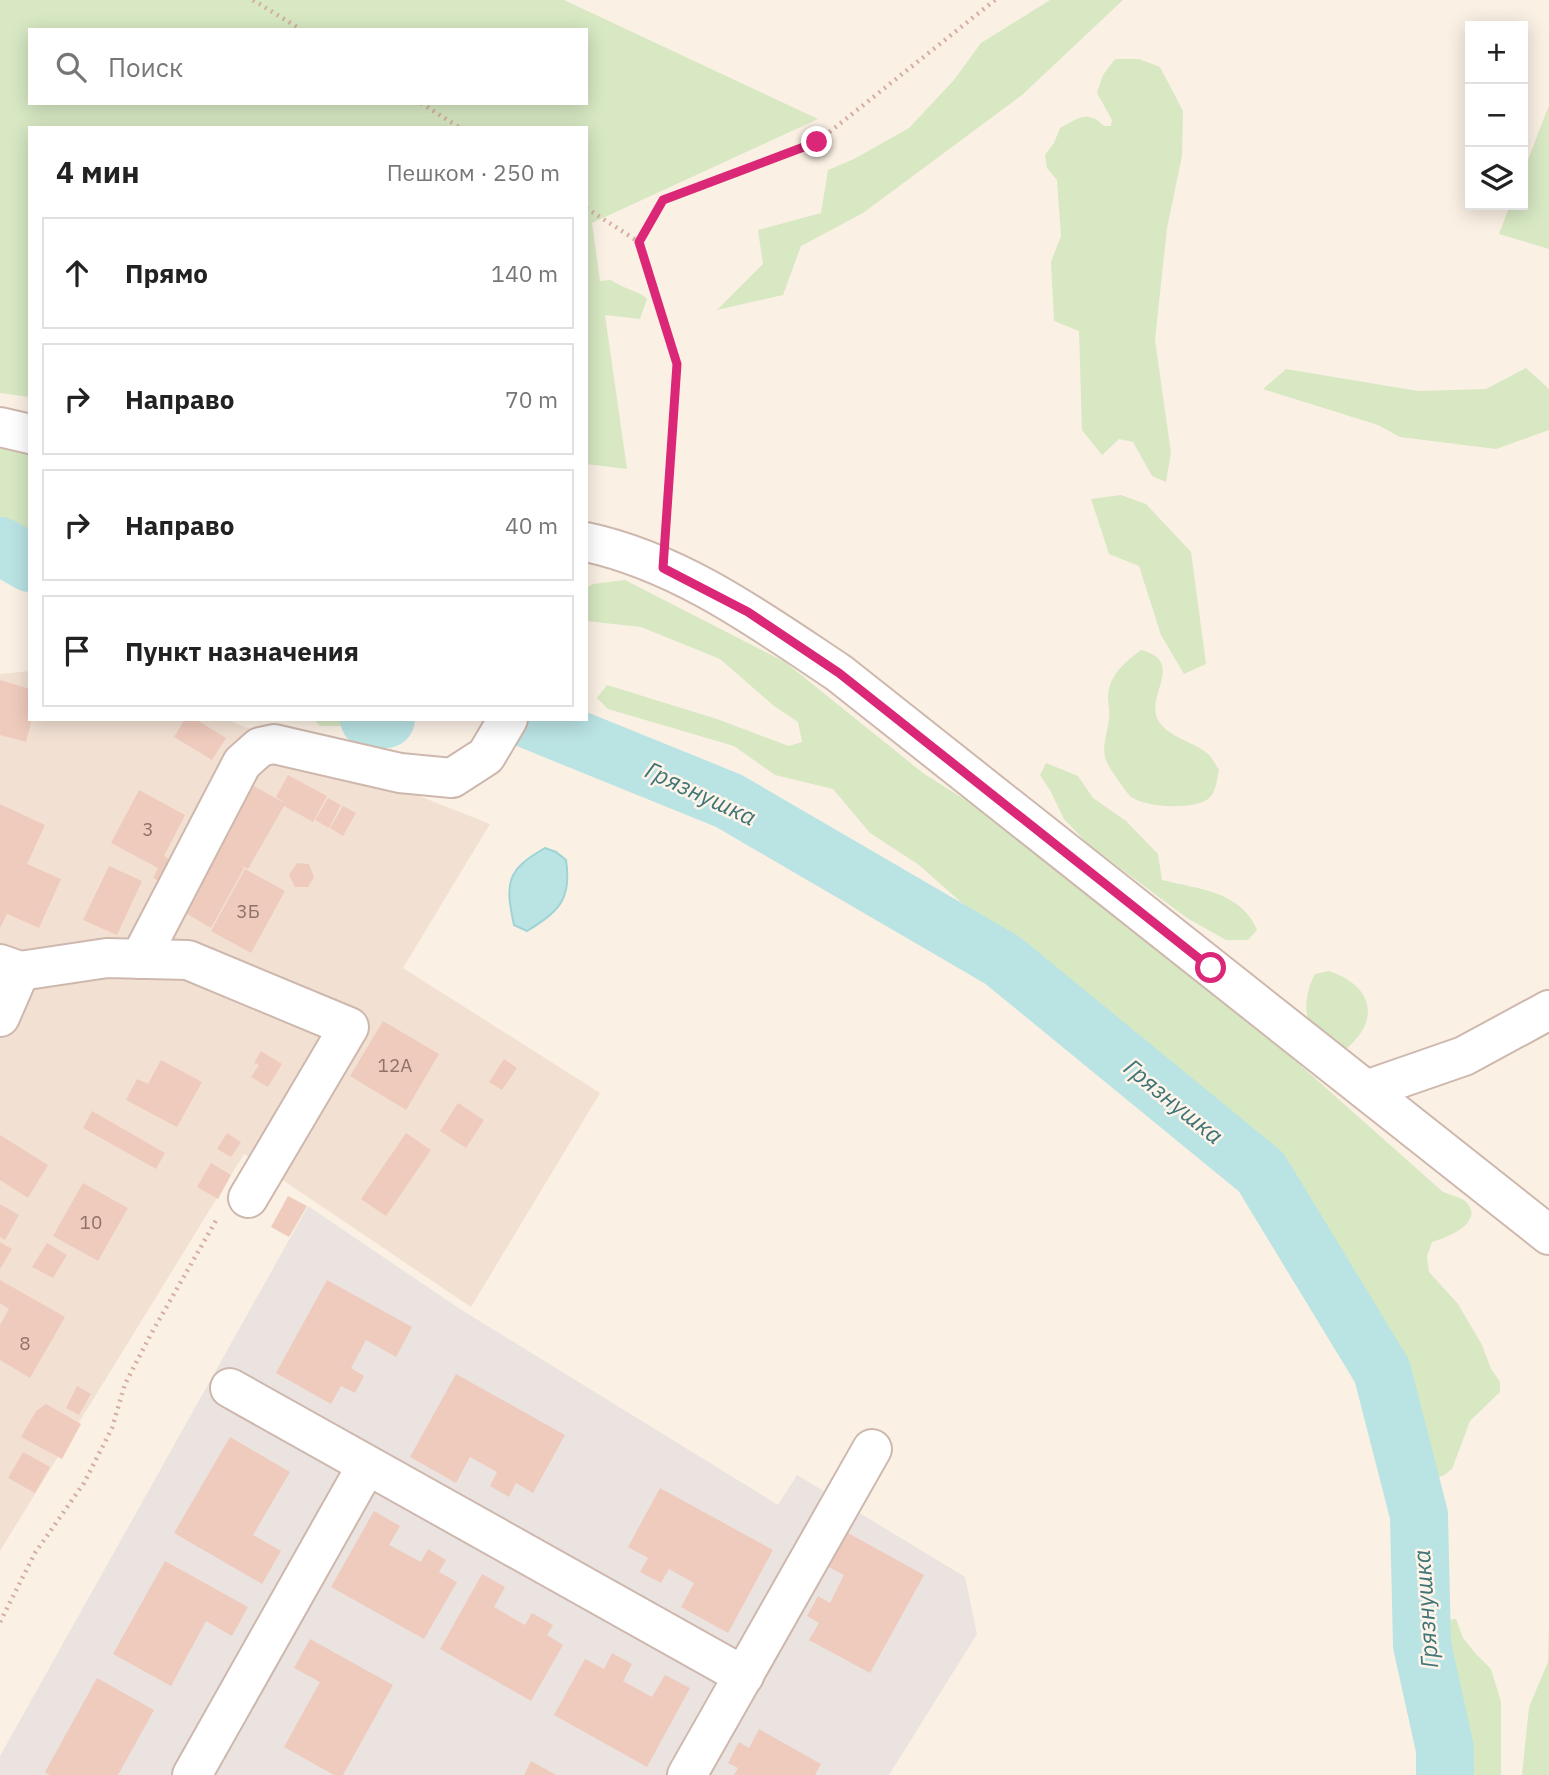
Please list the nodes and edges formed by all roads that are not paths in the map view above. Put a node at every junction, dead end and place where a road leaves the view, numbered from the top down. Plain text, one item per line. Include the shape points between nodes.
1 (0, 427) edge
2 (28, 434) edge
3 (588, 542) edge
4 (507, 721) edge
5 (139, 959) junction
6 (10, 967) edge
7 (1549, 1010) edge
8 (0, 1017) edge
9 (1366, 1090) junction
10 (248, 1198) road end
11 (1549, 1235) edge
12 (230, 1388) dead end
13 (872, 1449) dead end
14 (367, 1465) junction
15 (744, 1676) junction
16 (192, 1775) edge
17 (687, 1775) edge

1 - 2 street
3 - 9 street via 663,568 748,612 839,673
4 - 5 street via 486,756 452,778 400,773 274,744 260,747 242,763
5 - 6 street
5 - 10 street via 188,960 349,1027
6 - 8 street
7 - 9 street via 1464,1056
9 - 11 street
12 - 14 street
13 - 15 street
14 - 15 street
14 - 16 street
15 - 17 street

